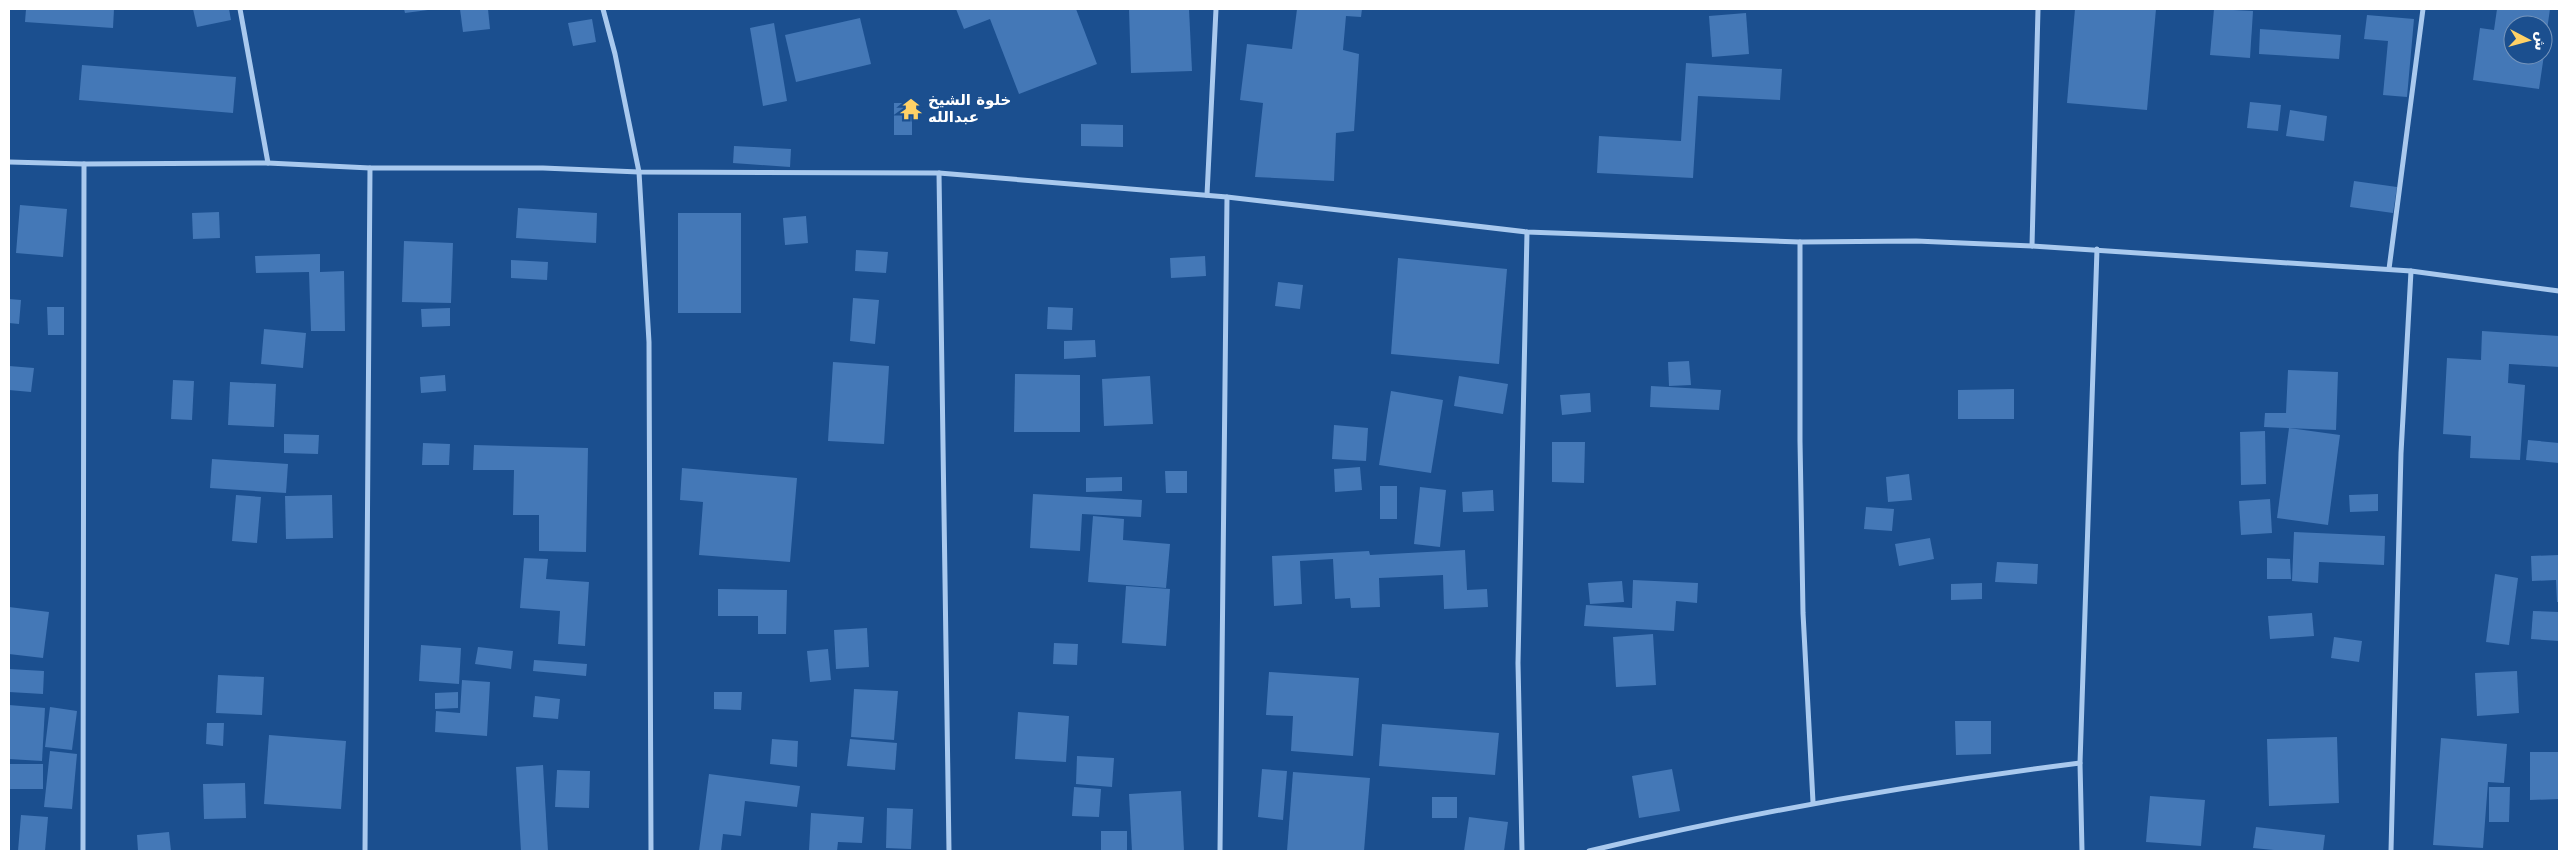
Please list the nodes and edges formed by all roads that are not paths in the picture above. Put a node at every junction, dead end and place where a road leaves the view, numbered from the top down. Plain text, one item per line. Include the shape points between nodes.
1 (240, 9) edge
2 (602, 9) edge
3 (1216, 9) edge
4 (2038, 9) edge
5 (2423, 9) edge
6 (9, 162) edge
7 (268, 163) junction
8 (84, 164) junction
9 (370, 168) junction
10 (639, 172) junction
11 (939, 172) junction
12 (1207, 195) junction
13 (1227, 197) junction
14 (1526, 232) junction
15 (1800, 242) junction
16 (2032, 246) junction
17 (2097, 250) junction
18 (2389, 269) junction
19 (2411, 271) junction
20 (2559, 291) edge
21 (2080, 763) junction
22 (1813, 802) junction
23 (82, 851) edge
24 (364, 851) edge
25 (651, 851) edge
26 (949, 851) edge
27 (1220, 851) edge
28 (1522, 851) edge
29 (1589, 851) edge
30 (2082, 851) edge
31 (2391, 851) edge

1 - 7 street
2 - 10 street via 616,54
3 - 12 street
4 - 16 street
5 - 18 street
6 - 8 street
7 - 8 street
7 - 9 street
8 - 23 street
9 - 10 street via 542,168
9 - 24 street
10 - 11 street
10 - 25 street via 649,342
11 - 12 street
11 - 26 street
12 - 13 street
13 - 14 street
13 - 27 street
14 - 15 street
14 - 28 street via 1518,663
15 - 16 street via 1916,241
15 - 22 street via 1803,613
16 - 17 street
17 - 18 street
17 - 21 street
18 - 19 street
19 - 20 street
19 - 31 street via 2401,453
21 - 22 street
21 - 30 street
22 - 29 street

